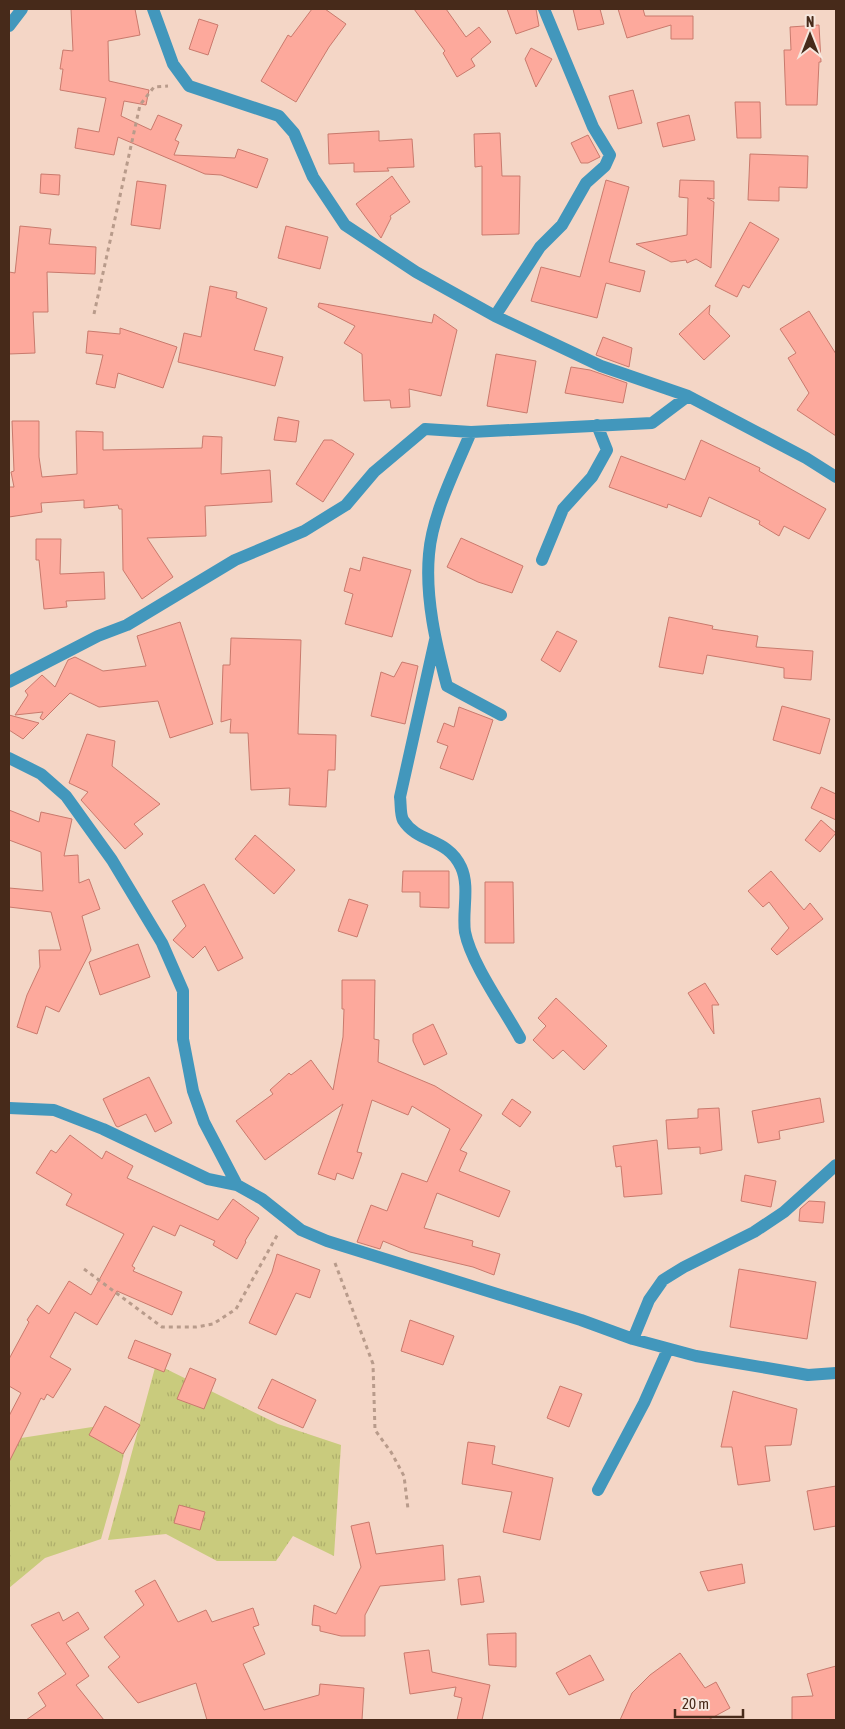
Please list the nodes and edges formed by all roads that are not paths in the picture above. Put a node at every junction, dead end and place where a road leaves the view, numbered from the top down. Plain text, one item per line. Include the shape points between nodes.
1 (22, 9) edge
2 (154, 9) edge
3 (544, 9) edge
4 (9, 26) edge
5 (495, 316) junction
6 (688, 396) junction
7 (597, 425) junction
8 (471, 432) junction
9 (836, 477) edge
10 (542, 560) dead end
11 (435, 640) junction
12 (9, 682) edge
13 (501, 715) dead end
14 (9, 758) edge
15 (520, 1038) dead end
16 (9, 1108) edge
17 (836, 1165) edge
18 (237, 1185) junction
19 (633, 1339) junction
20 (668, 1349) junction
21 (836, 1373) edge
22 (598, 1490) dead end

1 - 4 street
2 - 5 street via 173,64 189,86 279,116 294,133 313,177 345,225 416,272
3 - 5 street via 593,127 610,155 605,166 586,183 562,225 540,247
5 - 6 street via 601,366
6 - 7 street via 652,423
6 - 9 street
7 - 8 street
7 - 10 street via 607,450 592,477 563,509
8 - 11 street via 434,530 429,554
8 - 12 street via 426,429 374,472 346,504 304,531 235,560 128,625 98,636
11 - 13 street via 446,686
11 - 15 street via 400,797 403,819 418,834 442,844 454,854 462,869 465,932 474,957
14 - 18 street via 41,774 66,796 112,860 162,943 182,991 183,1039 193,1091 204,1122
16 - 18 street via 54,1110 103,1129 208,1179
17 - 19 street via 784,1212 754,1232 663,1280 649,1300
18 - 19 street via 262,1199 302,1230 326,1241
19 - 20 street
20 - 21 street via 808,1375
20 - 22 street via 644,1403

